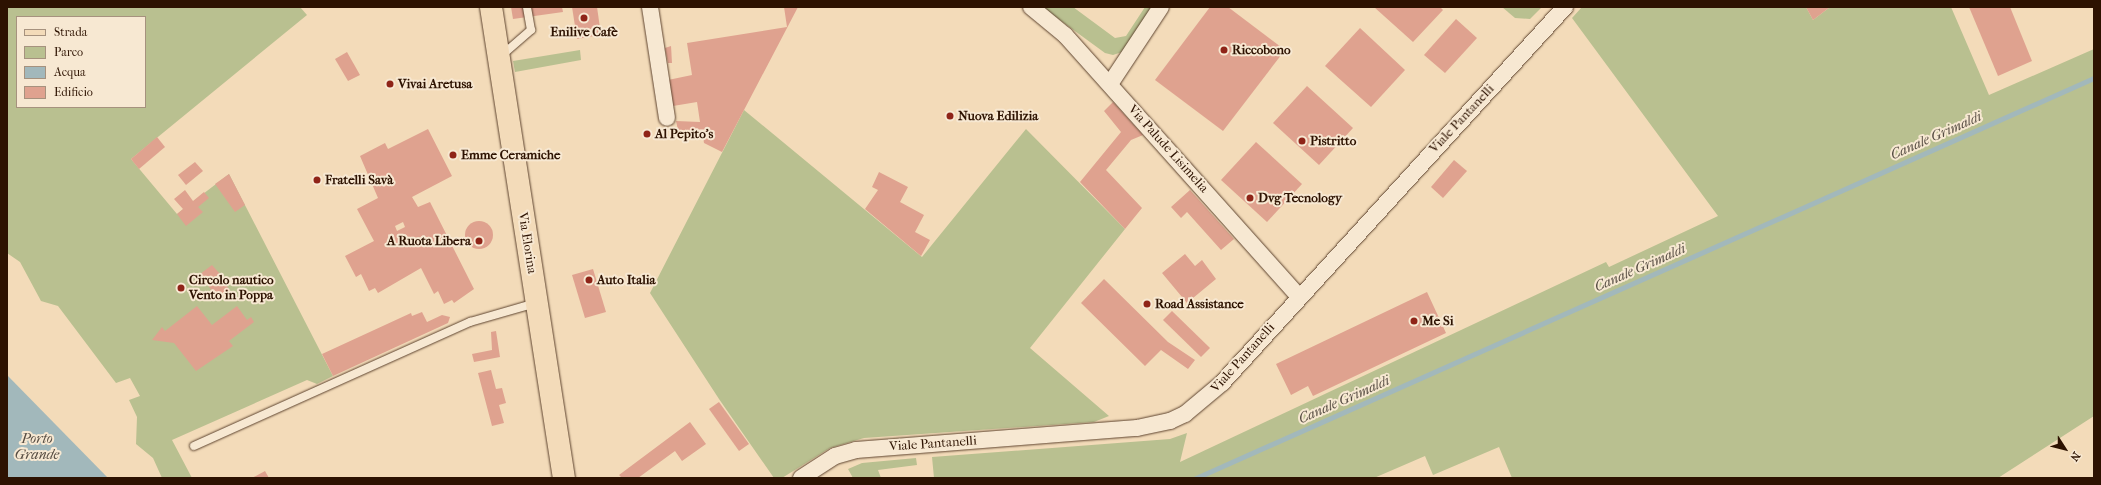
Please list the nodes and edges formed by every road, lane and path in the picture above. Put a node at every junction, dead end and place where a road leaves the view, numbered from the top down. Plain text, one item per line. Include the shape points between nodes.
1 (491, 7) edge
2 (528, 7) edge
3 (650, 7) edge
4 (1031, 7) edge
5 (1161, 7) edge
6 (1565, 7) edge
7 (499, 58) junction
8 (1110, 84) junction
9 (667, 118) dead end
10 (1299, 297) junction
11 (536, 303) junction
12 (194, 446) dead end
13 (564, 478) edge
14 (801, 478) edge

1 - 7 main road, Via Elorina
2 - 7 lane via 531,30
3 - 9 street
4 - 8 street, Via Palude Lisimelia via 1065,35
5 - 8 street
6 - 10 street, Viale Pantanelli
7 - 11 main road, Via Elorina
8 - 10 street, Via Palude Lisimelia
10 - 14 street, Viale Pantanelli via 1204,400 1170,421 1137,428 856,450 835,456
11 - 12 lane via 470,322
11 - 13 main road, Via Elorina

